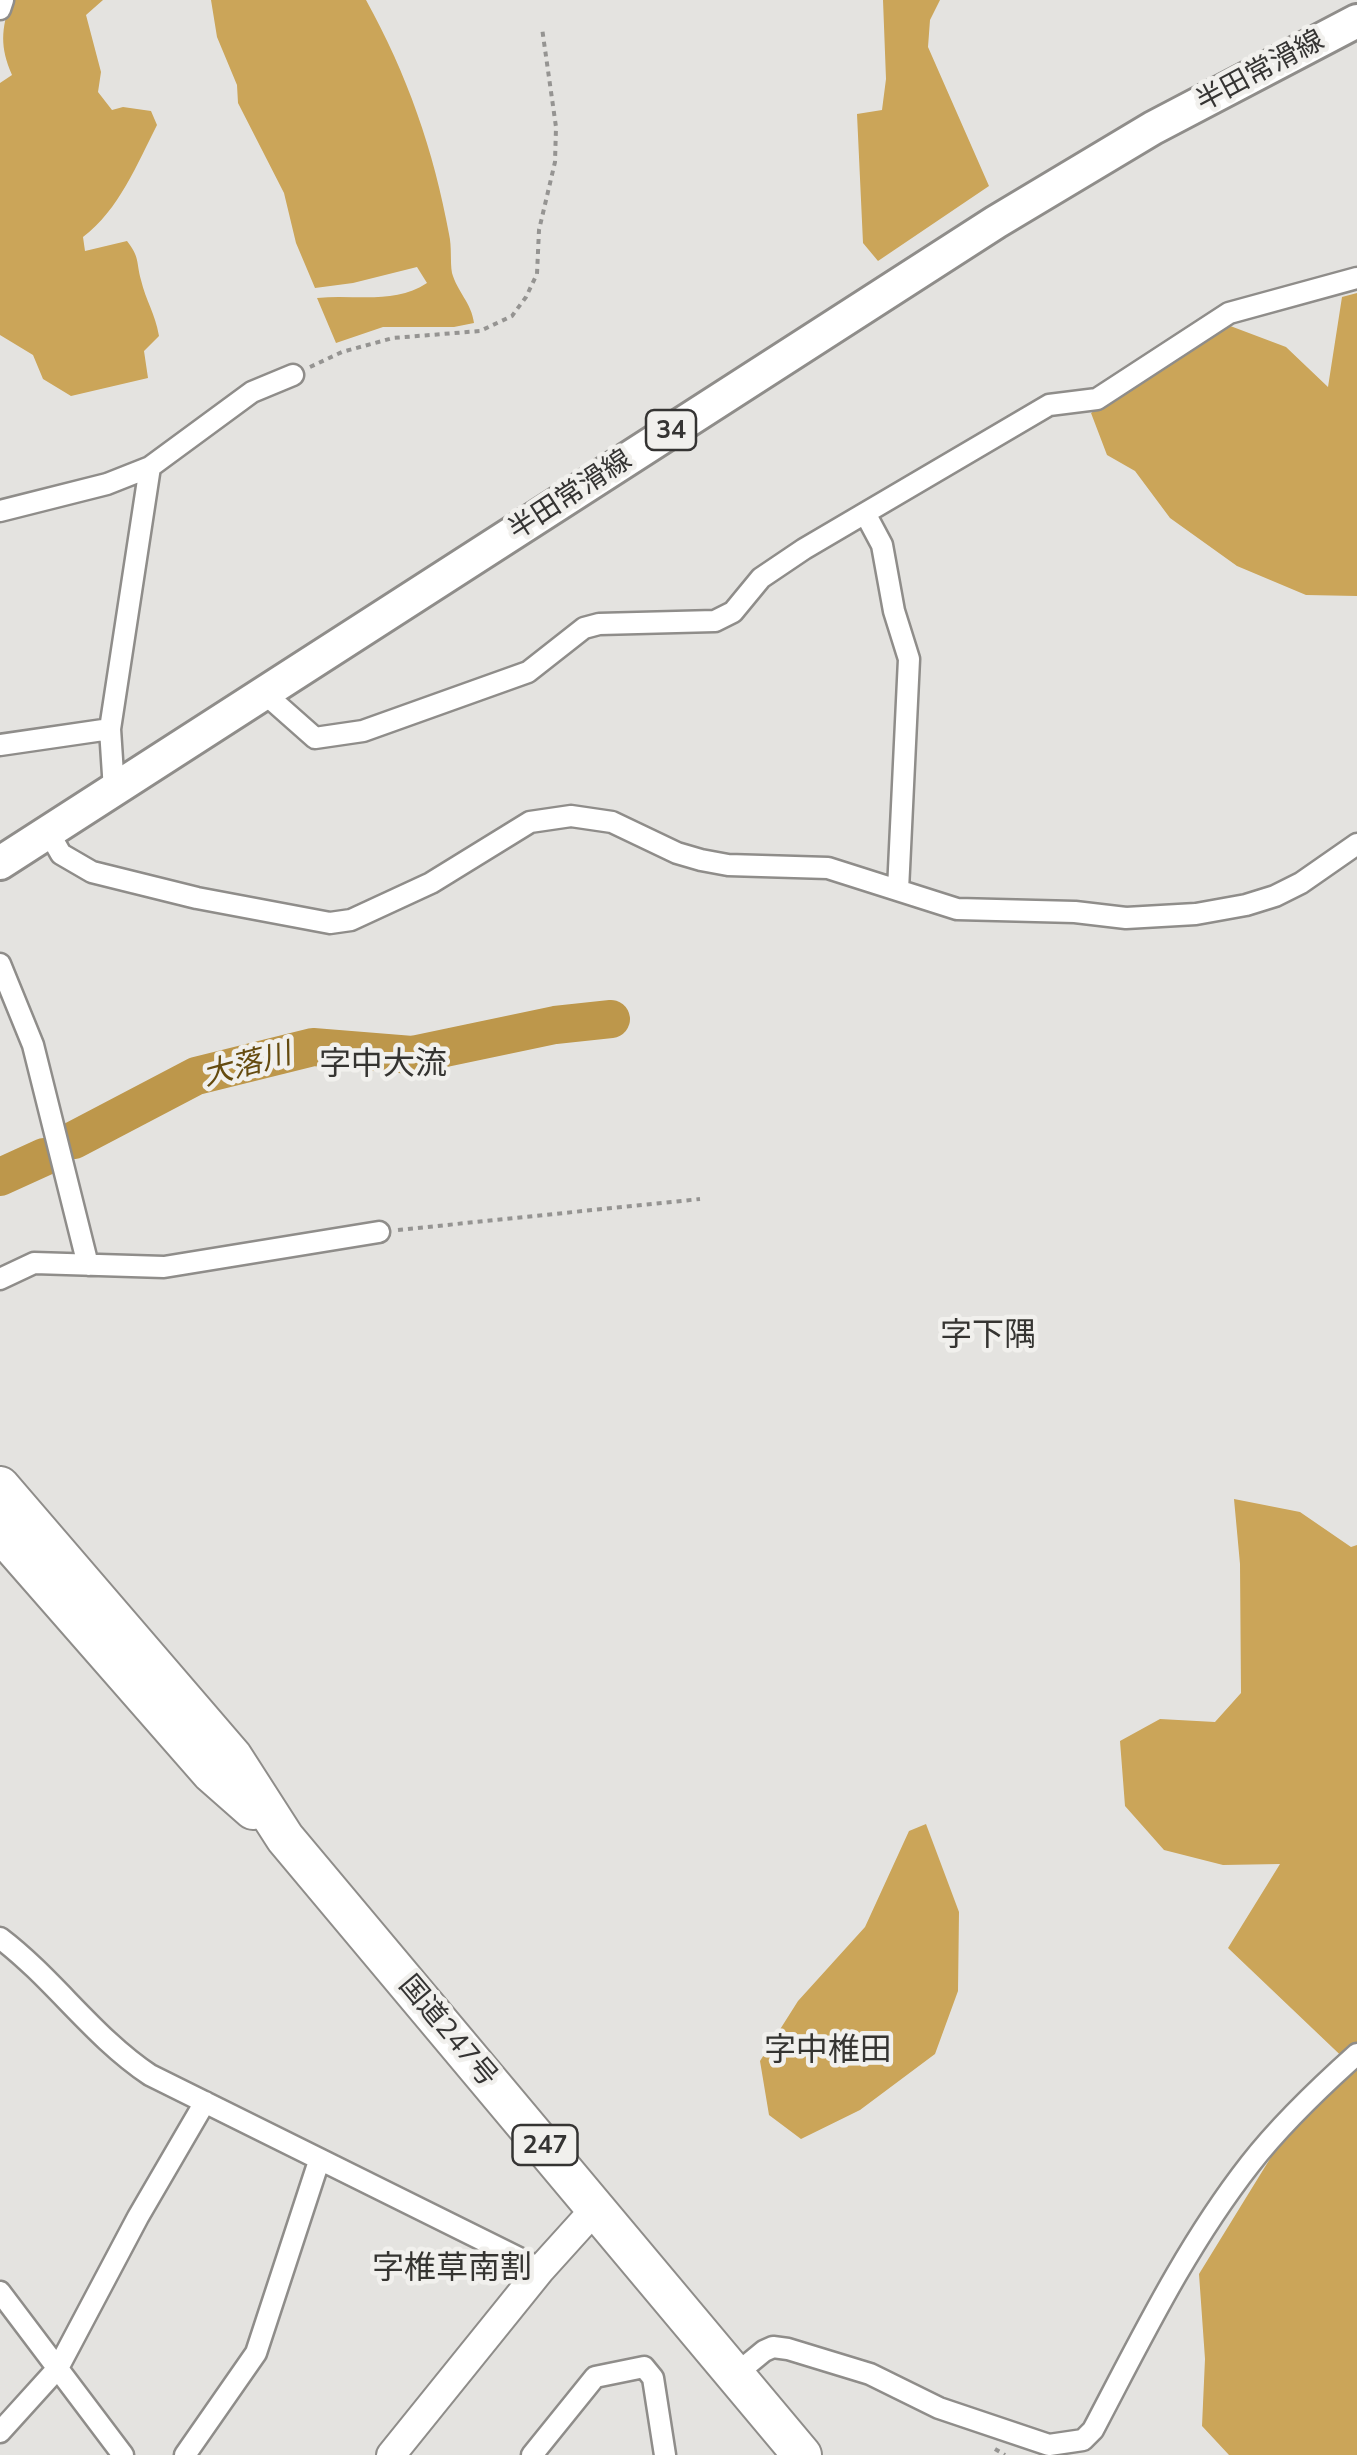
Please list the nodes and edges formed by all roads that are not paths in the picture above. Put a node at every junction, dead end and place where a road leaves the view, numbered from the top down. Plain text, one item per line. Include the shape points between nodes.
1 (3, 0) edge
2 (0, 9) edge
3 (1357, 21) edge
4 (1357, 278) edge
5 (292, 376) road end
6 (150, 468) junction
7 (0, 512) edge
8 (866, 515) junction
9 (264, 692) junction
10 (110, 729) junction
11 (0, 746) edge
12 (114, 790) junction
13 (49, 833) junction
14 (1357, 844) edge
15 (0, 863) edge
16 (898, 890) junction
17 (0, 964) edge
18 (379, 1232) road end
19 (88, 1265) junction
20 (0, 1278) edge
21 (0, 1486) edge
22 (0, 1532) edge
23 (285, 1838) junction
24 (0, 1938) edge
25 (1357, 2054) edge
26 (206, 2102) junction
27 (318, 2161) junction
28 (598, 2207) junction
29 (542, 2269) junction
30 (0, 2292) edge
31 (58, 2368) junction
32 (736, 2374) junction
33 (0, 2432) edge
34 (123, 2455) edge
35 (185, 2455) edge
36 (391, 2455) edge
37 (532, 2455) edge
38 (665, 2455) edge
39 (802, 2455) edge

1 - 2 street
3 - 9 main road, 半田常滑線 / 34 via 1072,174
4 - 8 street via 1229,313 1097,399 1049,405
5 - 6 street via 252,392
6 - 7 street
6 - 10 street
8 - 9 street via 762,578 733,612 715,620 584,628 528,672 363,731 316,738
8 - 16 street via 882,546 909,659
9 - 12 main road, 半田常滑線 / 34
10 - 11 street
10 - 12 street
12 - 13 main road, 半田常滑線 / 34
13 - 15 main road, 半田常滑線 / 34
13 - 16 street via 61,854 92,872 330,922 350,920 431,884 530,822 571,816 612,822 701,860 828,868
14 - 16 street via 1275,896 1161,918 971,910
17 - 19 street via 33,1045
18 - 19 street via 190,1265
19 - 20 street via 34,1264
21 - 23 highway, 国道247号 / 247 via 234,1757
22 - 23 highway, 国道247号 / 247 via 211,1774
23 - 28 highway, 国道247号 / 247
24 - 26 street via 133,2064
25 - 32 street via 1281,2128 1210,2219 1083,2440 1049,2445 1023,2438 870,2374 773,2347
26 - 27 street
26 - 31 street
27 - 29 street
27 - 35 street via 256,2353
28 - 29 street
28 - 32 highway, 国道247号 / 247
29 - 36 street
30 - 31 street
31 - 33 street
31 - 34 street
32 - 39 highway, 国道247号 / 247
37 - 38 street via 596,2377 644,2366 653,2378

